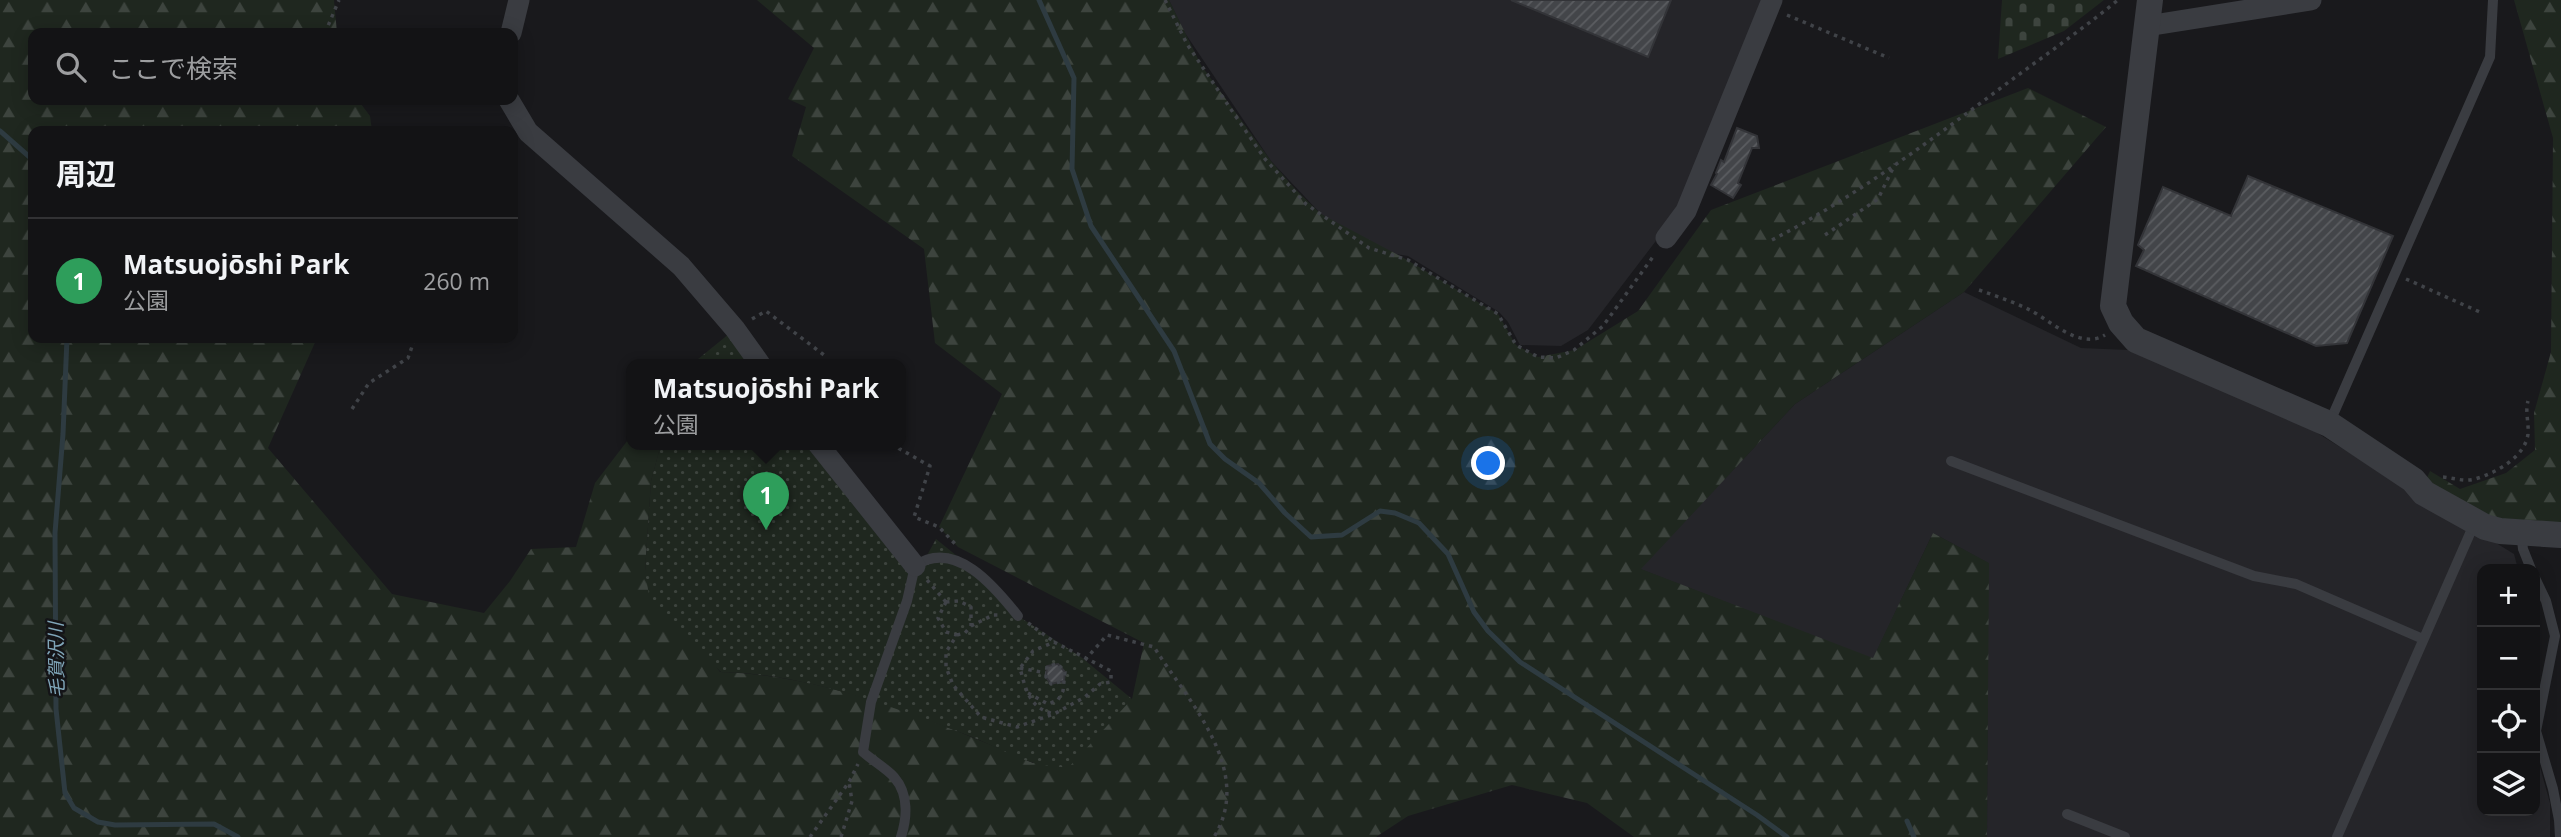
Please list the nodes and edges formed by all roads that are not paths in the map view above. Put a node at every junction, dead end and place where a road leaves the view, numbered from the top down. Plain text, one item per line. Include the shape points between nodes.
1 (519, 0) edge
2 (2311, 0) edge
3 (2493, 0) edge
4 (1771, 4) edge
5 (2149, 13) edge
6 (512, 28) edge
7 (512, 105) edge
8 (1666, 238) road end
9 (757, 359) edge
10 (2329, 424) junction
11 (823, 450) edge
12 (1951, 461) dead end
13 (2475, 522) junction
14 (2521, 532) junction
15 (2561, 535) edge
16 (2528, 564) edge
17 (915, 566) junction
18 (2540, 588) edge
19 (1018, 617) dead end
20 (2423, 639) junction
21 (2067, 814) dead end
22 (901, 837) edge
23 (2125, 837) edge
24 (2337, 837) edge
25 (2560, 837) edge

1 - 6 street
2 - 5 street
3 - 10 lane via 2490,57
4 - 8 street via 1686,211
5 - 10 street via 2113,306 2136,340
7 - 9 street via 528,132 681,266
10 - 13 street via 2413,480 2424,493
11 - 17 street
12 - 20 lane via 2254,576 2296,584
13 - 14 street
13 - 20 lane
14 - 15 street
14 - 16 lane
17 - 19 lane via 938,557 973,569
17 - 22 lane via 871,702 863,752 895,778 903,795
18 - 25 lane via 2555,636 2536,732 2553,789
20 - 24 lane
21 - 23 lane

